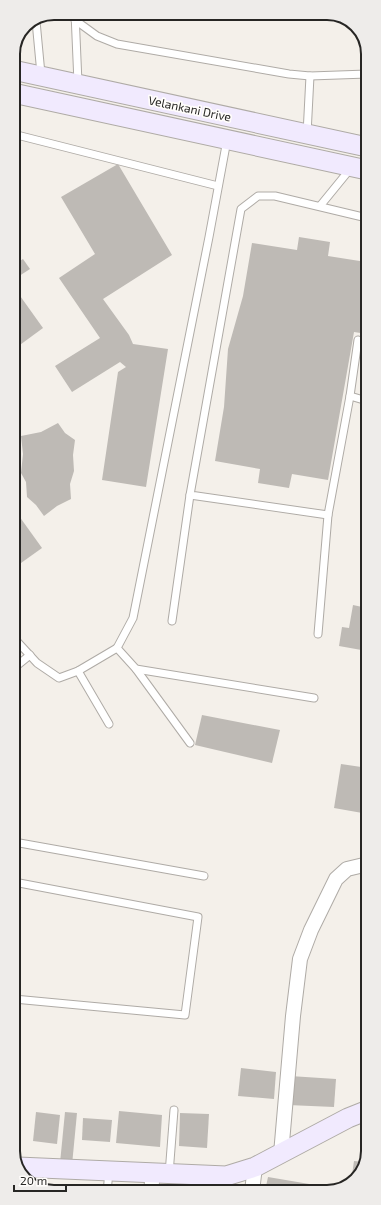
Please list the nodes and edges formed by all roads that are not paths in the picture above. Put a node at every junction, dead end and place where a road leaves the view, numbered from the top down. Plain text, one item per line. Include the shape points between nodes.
1 (75, 20) edge
2 (79, 20) edge
3 (36, 25) edge
4 (20, 71) edge
5 (361, 74) edge
6 (41, 76) junction
7 (310, 76) junction
8 (78, 84) junction
9 (20, 95) edge
10 (307, 134) junction
11 (20, 136) edge
12 (227, 140) junction
13 (361, 146) edge
14 (359, 168) edge
15 (218, 186) junction
16 (320, 206) junction
17 (361, 216) edge
18 (358, 340) dead end
19 (350, 396) junction
20 (361, 399) edge
21 (190, 495) junction
22 (328, 515) junction
23 (172, 622) dead end
24 (318, 634) dead end
25 (20, 644) edge
26 (118, 648) junction
27 (30, 655) junction
28 (20, 663) edge
29 (136, 669) junction
30 (78, 671) junction
31 (314, 698) dead end
32 (109, 724) dead end
33 (190, 743) dead end
34 (20, 843) edge
35 (361, 866) edge
36 (204, 876) dead end
37 (20, 883) edge
38 (20, 1000) edge
39 (174, 1110) dead end
40 (361, 1113) edge
41 (281, 1154) junction
42 (255, 1167) junction
43 (25, 1168) edge
44 (109, 1172) junction
45 (158, 1180) edge
46 (108, 1185) edge
47 (253, 1185) edge

1 - 8 lane
2 - 7 lane via 97,36 117,44
3 - 6 lane
4 - 6 street, Velankani Drive
5 - 7 lane
6 - 8 street, Velankani Drive
7 - 10 lane
8 - 10 street, Velankani Drive
9 - 12 street, Velankani Drive
10 - 13 street, Velankani Drive
11 - 15 lane
12 - 14 street, Velankani Drive
12 - 15 lane
14 - 16 lane
15 - 26 lane via 133,618
16 - 17 lane
16 - 21 lane via 274,196 258,196 241,209
18 - 19 lane
19 - 20 lane
19 - 22 lane
21 - 22 lane
21 - 23 lane
22 - 24 lane
25 - 27 lane
26 - 29 lane
26 - 30 lane
27 - 28 lane
27 - 30 lane via 59,678
29 - 31 lane
29 - 33 lane
30 - 32 lane
34 - 36 lane
35 - 41 street via 347,869 336,879 300,959
37 - 38 lane via 198,917 185,1015
39 - 45 lane
40 - 41 street
41 - 42 street
42 - 45 street via 226,1176
42 - 47 street
43 - 44 street
44 - 45 street
44 - 46 lane

